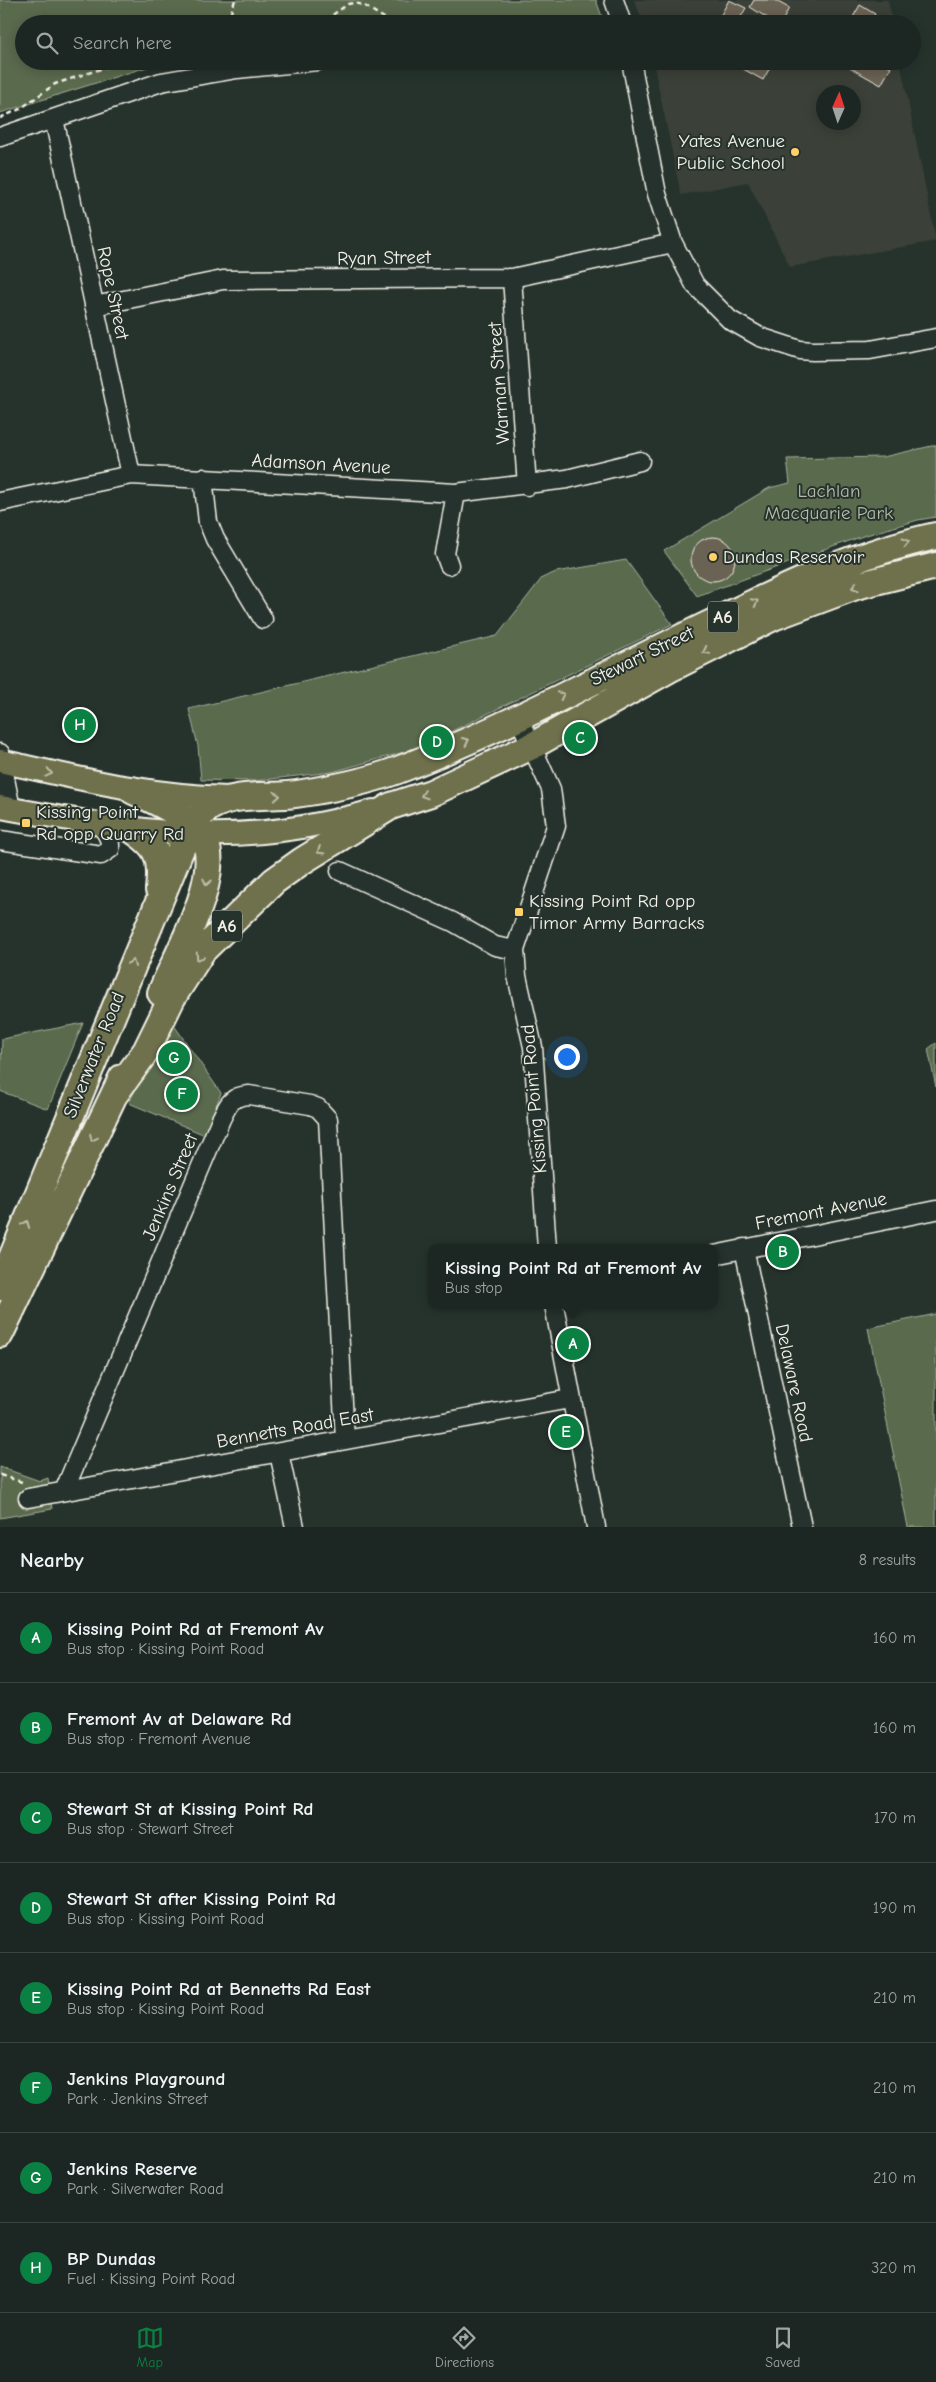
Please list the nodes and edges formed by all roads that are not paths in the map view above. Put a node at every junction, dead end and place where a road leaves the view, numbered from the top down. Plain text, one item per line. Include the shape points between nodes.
1 (614, 0) edge
2 (619, 15) edge
3 (231, 70) edge
4 (633, 70) edge
5 (54, 119) junction
6 (0, 137) edge
7 (673, 243) junction
8 (512, 278) junction
9 (94, 306) junction
10 (933, 337) edge
11 (640, 461) dead end
12 (131, 475) junction
13 (203, 478) junction
14 (527, 486) junction
15 (456, 493) junction
16 (0, 502) edge
17 (936, 536) edge
18 (449, 565) dead end
19 (936, 566) edge
20 (263, 619) dead end
21 (518, 716) junction
22 (532, 746) junction
23 (1, 758) edge
24 (132, 790) junction
25 (228, 798) junction
26 (391, 806) junction
27 (5, 808) edge
28 (94, 821) junction
29 (128, 826) junction
30 (194, 831) junction
31 (0, 840) edge
32 (340, 871) dead end
33 (157, 906) junction
34 (516, 950) junction
35 (114, 1094) junction
36 (936, 1210) edge
37 (547, 1244) edge
38 (744, 1248) junction
39 (718, 1254) edge
40 (0, 1287) edge
41 (555, 1309) edge
42 (0, 1334) edge
43 (570, 1399) junction
44 (345, 1440) junction
45 (278, 1453) junction
46 (64, 1491) junction
47 (29, 1492) road end
48 (295, 1527) edge
49 (596, 1527) edge
50 (802, 1527) edge

1 - 2 street
3 - 5 street via 161,82
4 - 7 street via 657,194
5 - 6 street
5 - 9 street, Rope Street
7 - 8 street, Ryan Street
7 - 10 street via 694,285 730,320 760,337 800,350 843,352
8 - 9 street, Ryan Street via 223,280
8 - 14 street, Warman Street
9 - 12 street, Rope Street
11 - 14 street, Adamson Avenue
12 - 13 street, Adamson Avenue
12 - 16 street, Adamson Avenue
13 - 15 street, Adamson Avenue
13 - 20 street via 208,522 215,539
14 - 15 street, Adamson Avenue
15 - 18 street via 445,554
21 -> 17 highway, Stewart Street / A6 via 834,566 884,548
19 -> 22 highway, Stewart Street / A6 via 856,586 773,617
21 - 22 street, Kissing Point Road
25 -> 21 highway, A6 via 295,795 396,770
22 -> 26 highway, A6 via 430,793
22 - 34 street, Kissing Point Road via 551,789 556,826
23 -> 24 main road
23 - 27 street
24 - 25 main road
24 - 30 highway via 178,813
25 - 30 highway, Silverwater Road / A6 via 209,808
26 - 30 main road via 312,827 255,833
26 -> 35 highway, Silverwater Road / A6 via 274,881 202,951 172,998 146,1051
27 - 28 main road
28 - 29 main road
28 - 31 street via 106,830 110,840 110,849 101,855
29 - 30 main road
29 - 33 highway via 151,842 160,860
30 - 33 highway, Silverwater Road / A6
30 -> 35 highway, Silverwater Road / A6 via 210,869 204,895
32 - 34 street via 453,922 495,946
40 -> 33 highway, Silverwater Road / A6
34 - 37 street, Kissing Point Road via 517,976 533,1047
35 -> 42 highway, Silverwater Road / A6
36 - 38 street, Fremont Avenue
38 - 39 street, Fremont Avenue
38 - 50 street, Delaware Road
41 - 43 street
43 - 44 street, Bennetts Road East
43 - 49 street
44 - 45 street, Bennetts Road East
44 - 46 street, Jenkins Street via 328,1119 318,1108 310,1105 240,1095 233,1098 221,1119
45 - 46 street, Bennetts Road East
45 - 48 street
46 - 47 street, Bennetts Road East

